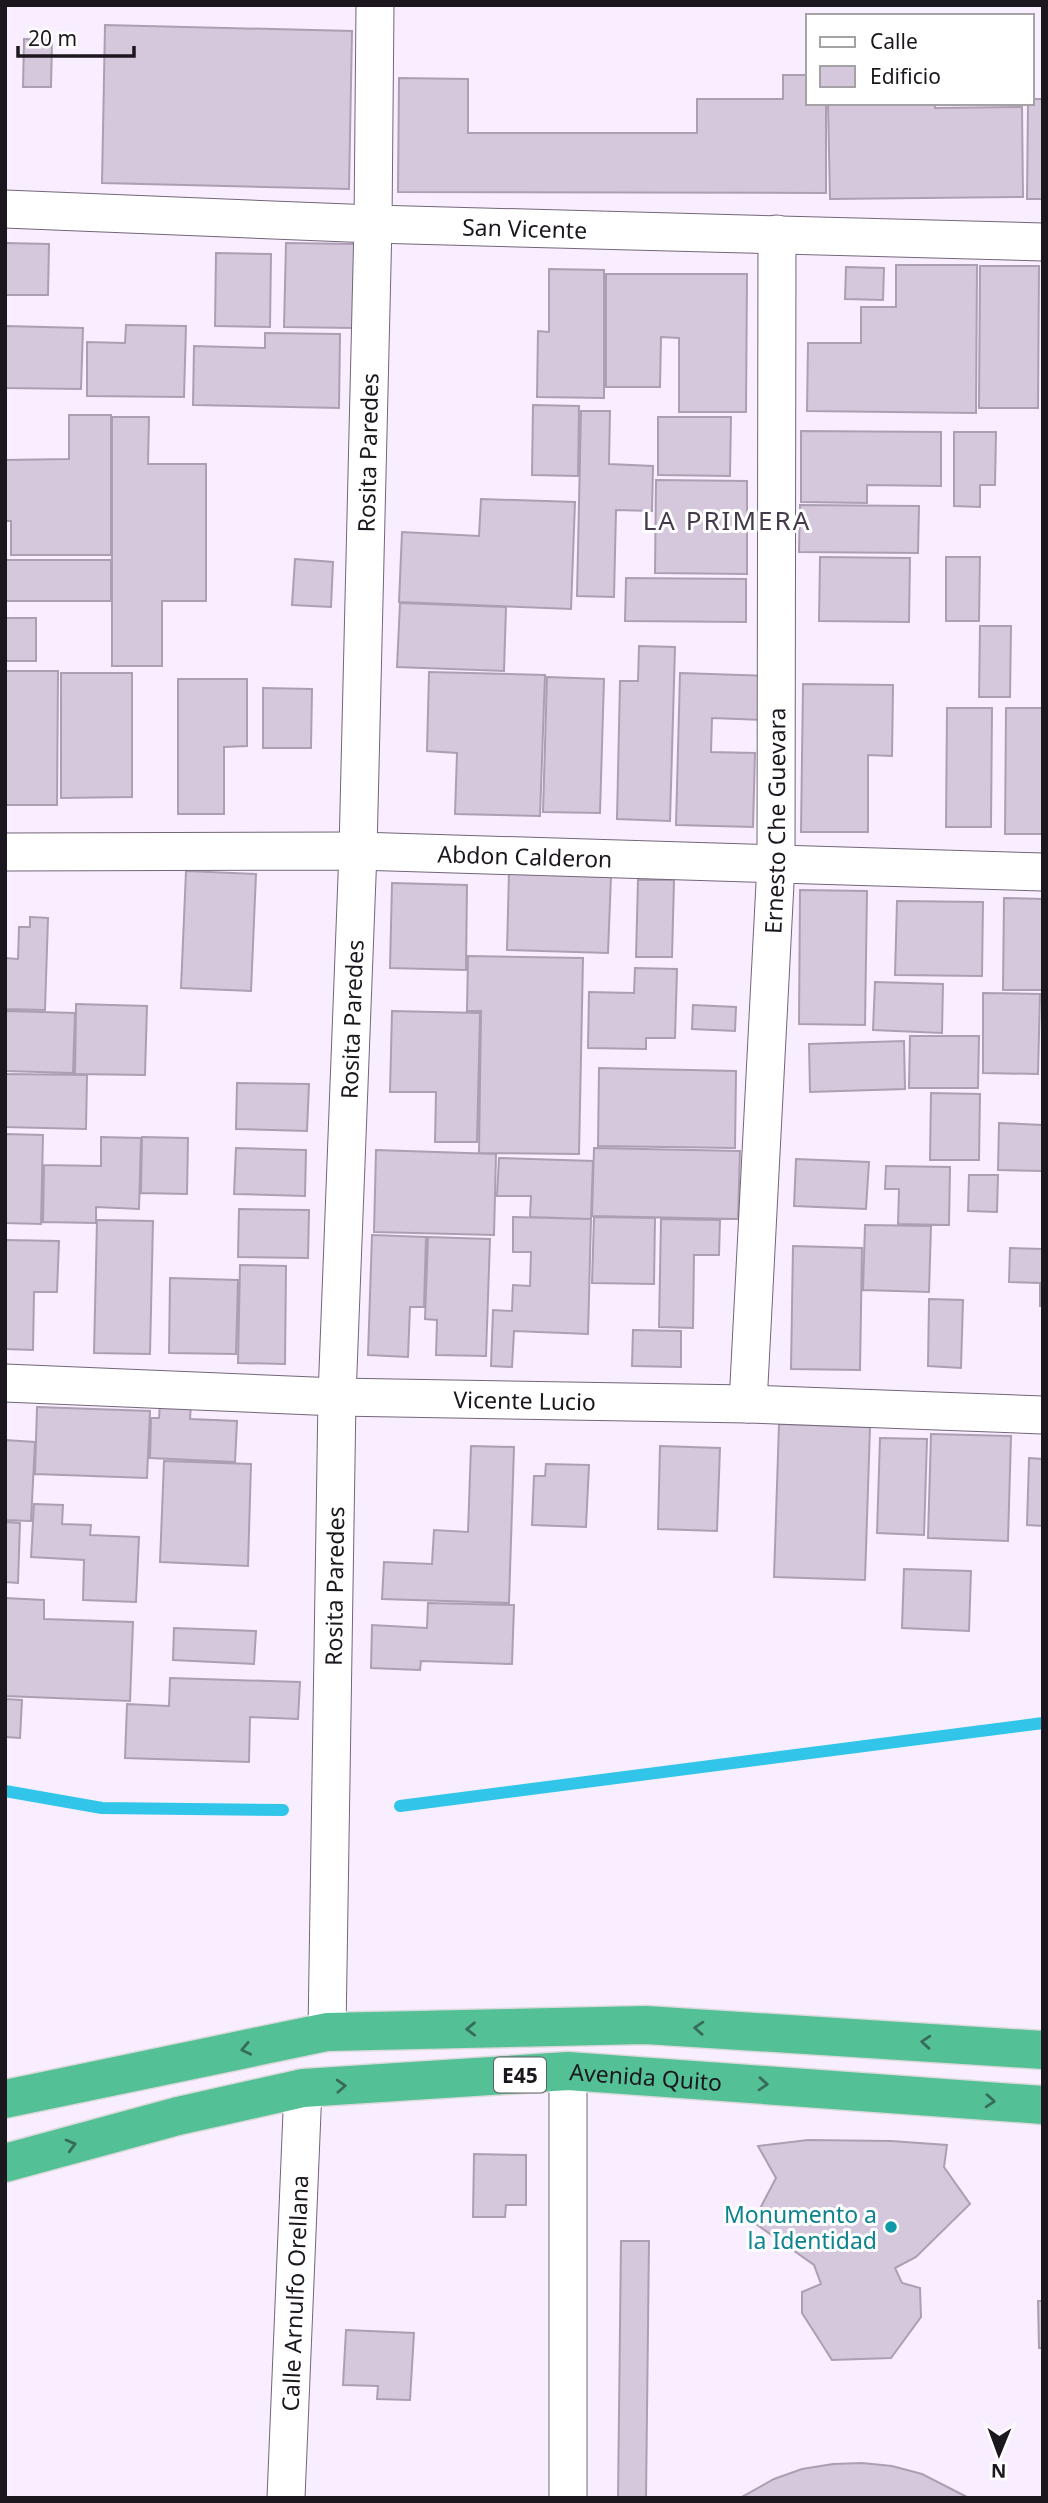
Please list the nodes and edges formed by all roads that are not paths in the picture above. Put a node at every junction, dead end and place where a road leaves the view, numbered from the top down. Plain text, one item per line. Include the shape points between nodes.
1 (375, 5) edge
2 (5, 209) edge
3 (373, 224) junction
4 (777, 234) junction
5 (1043, 242) edge
6 (358, 851) junction
7 (5, 852) edge
8 (776, 864) junction
9 (1043, 872) edge
10 (5, 1383) edge
11 (337, 1397) junction
12 (748, 1404) junction
13 (1043, 1415) edge
14 (327, 2032) junction
15 (1043, 2050) edge
16 (568, 2071) junction
17 (303, 2088) junction
18 (5, 2099) edge
19 (1043, 2105) edge
20 (5, 2163) edge
21 (286, 2498) edge
22 (568, 2498) edge

1 - 3 street, Rosita Paredes
2 - 3 street, San Vicente
3 - 4 street, San Vicente
3 - 6 street, Rosita Paredes
4 - 5 street, San Vicente
4 - 8 street, Ernesto Che Guevara
6 - 7 street, Abdon Calderon
6 - 8 street, Abdon Calderon
6 - 11 street, Rosita Paredes
8 - 9 street, Abdon Calderon
8 - 12 street, Ernesto Che Guevara
10 - 11 street, Vicente Lucio
11 - 12 street, Vicente Lucio
11 - 14 street, Rosita Paredes
12 - 13 street, Vicente Lucio
15 -> 14 highway, Avenida Quito / E45 via 646,2025
14 -> 18 highway, Avenida Quito / E45
17 -> 16 highway, Avenida Quito / E45
16 -> 19 highway, Avenida Quito / E45
16 - 22 street
20 -> 17 highway, Avenida Quito / E45
17 - 21 street, Calle Arnulfo Orellana

